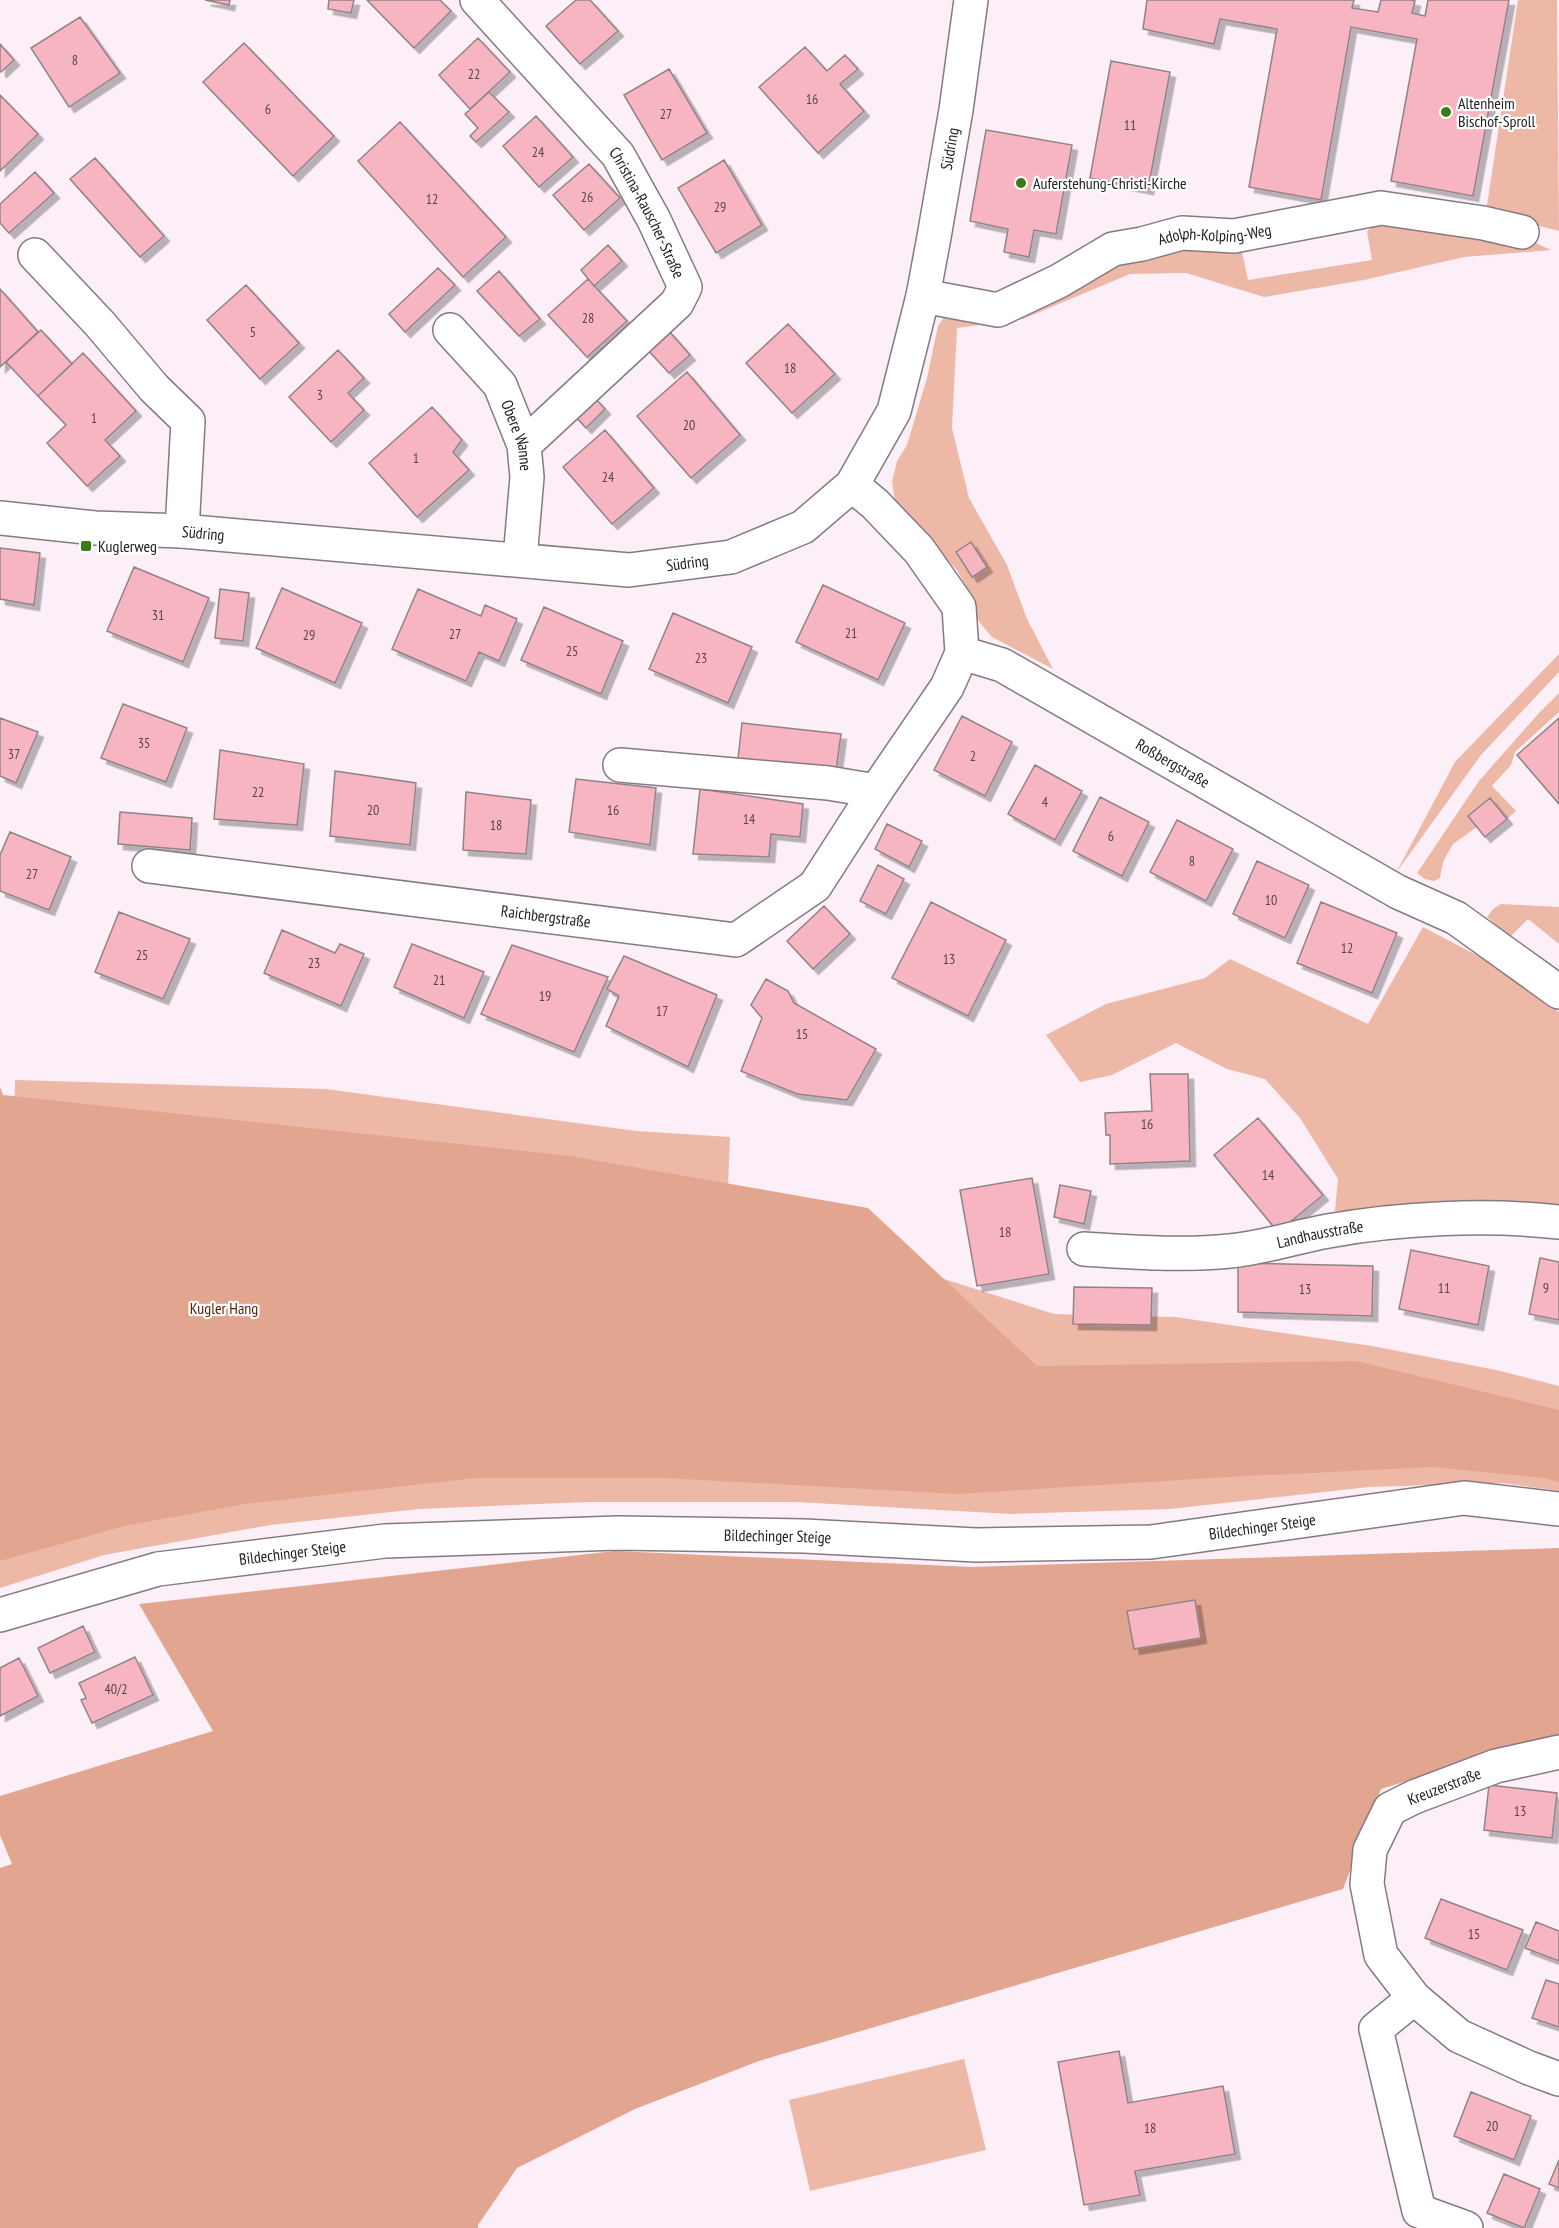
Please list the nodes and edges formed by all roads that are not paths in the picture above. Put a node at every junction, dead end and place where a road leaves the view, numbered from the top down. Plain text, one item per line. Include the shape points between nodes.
1 (477, 0) edge
2 (971, 0) edge
3 (1522, 232) dead end
4 (35, 255) dead end
5 (923, 296) junction
6 (450, 330) dead end
7 (524, 446) junction
8 (852, 485) junction
9 (0, 518) edge
10 (182, 531) junction
11 (520, 559) junction
12 (962, 653) junction
13 (620, 765) dead end
14 (876, 791) junction
15 (148, 866) dead end
16 (1559, 992) edge
17 (1559, 1222) edge
18 (1084, 1250) dead end
19 (1559, 1509) edge
20 (0, 1616) edge
21 (1559, 1752) edge
22 (1414, 1998) junction
23 (1559, 2079) edge
24 (1466, 2228) edge

1 - 7 street, Christina-Rauscher-Straße via 618,155 685,287 677,303
2 - 5 street, Südring
3 - 5 street, Adolph-Kolping-Weg via 1381,208 1234,236 1182,234 1113,249 998,310
4 - 10 street via 188,421
5 - 8 street, Südring via 894,411
6 - 7 street, Obere Wanne via 500,384
7 - 11 street, Obere Wanne via 527,477
8 - 11 street, Südring via 803,527 731,557 629,570
8 - 12 street via 919,550 959,607
9 - 10 street, Südring via 95,528
10 - 11 street, Südring
12 - 14 street, Raichbergstraße via 947,687
12 - 16 street, Roßbergstraße via 1002,665 1398,892 1456,918
13 - 14 street via 828,783
14 - 15 street, Raichbergstraße via 815,886 736,940
17 - 18 street, Landhausstraße via 1520,1218 1388,1222 1233,1251 1187,1255
19 - 20 street, Bildechinger Steige via 1464,1498 1151,1542 976,1545 804,1536 618,1533 385,1541 158,1569
21 - 22 street, Kreuzerstraße via 1496,1766 1390,1809 1370,1850 1367,1884 1382,1955
22 - 23 street, Kreuzerstraße via 1459,2036
22 - 24 street via 1376,2029 1419,2211

